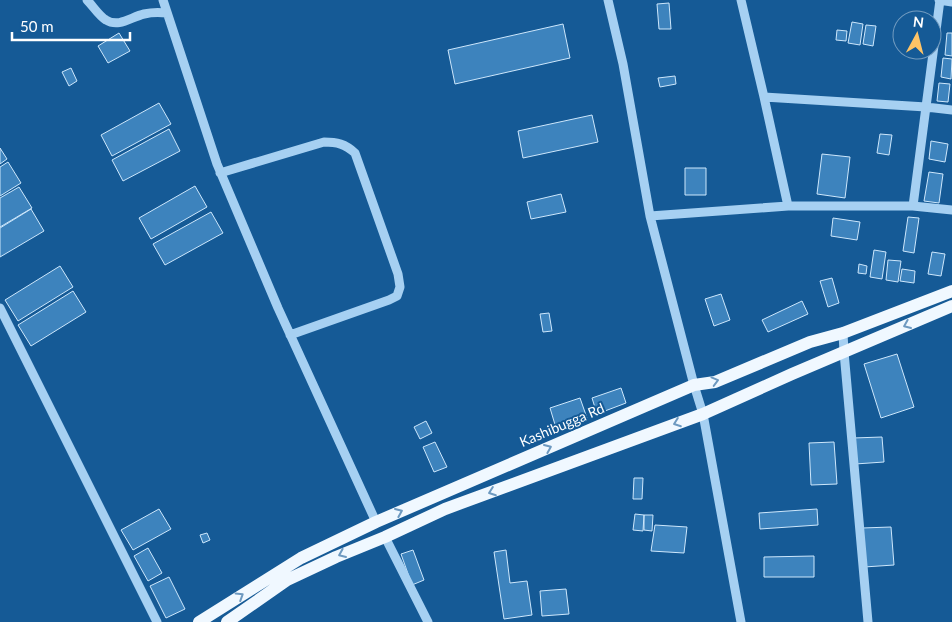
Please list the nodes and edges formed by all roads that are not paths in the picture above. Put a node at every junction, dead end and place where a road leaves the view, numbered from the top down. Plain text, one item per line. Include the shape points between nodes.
1 (87, 0) edge
2 (163, 0) edge
3 (608, 0) edge
4 (741, 0) edge
5 (940, 0) edge
6 (952, 2) edge
7 (168, 13) junction
8 (764, 97) junction
9 (926, 107) junction
10 (952, 110) edge
11 (220, 173) junction
12 (788, 206) junction
13 (913, 206) junction
14 (952, 210) edge
15 (650, 216) junction
16 (952, 290) edge
17 (952, 306) edge
18 (0, 308) edge
19 (843, 333) junction
20 (290, 335) junction
21 (844, 352) junction
22 (694, 385) junction
23 (703, 414) junction
24 (376, 522) junction
25 (385, 537) junction
26 (157, 622) edge
27 (199, 622) edge
28 (227, 622) edge
29 (428, 622) edge
30 (741, 622) edge
31 (868, 622) edge

1 - 7 street via 102,17 114,23 154,12
2 - 7 street
3 - 15 street via 623,64
4 - 8 street
5 - 6 street
5 - 9 street
7 - 11 street
8 - 9 street
8 - 12 street
9 - 10 street
9 - 13 street
11 - 20 street
11 - 20 street via 324,142 348,146 355,153 398,274 400,287 397,296
12 - 13 street
12 - 15 street
13 - 14 street
15 - 22 street
16 - 19 main road, Kashibugga Rd
17 -> 21 main road
18 - 26 street
19 - 21 street
22 -> 19 main road, Kashibugga Rd via 715,382 810,342
20 - 24 street
21 - 23 main road
21 - 31 street
22 - 23 street
24 -> 22 main road, Kashibugga Rd
23 -> 25 main road via 445,509
23 - 30 street
27 -> 24 main road, Kashibugga Rd via 301,558
25 -> 28 main road via 287,580
25 - 29 street

